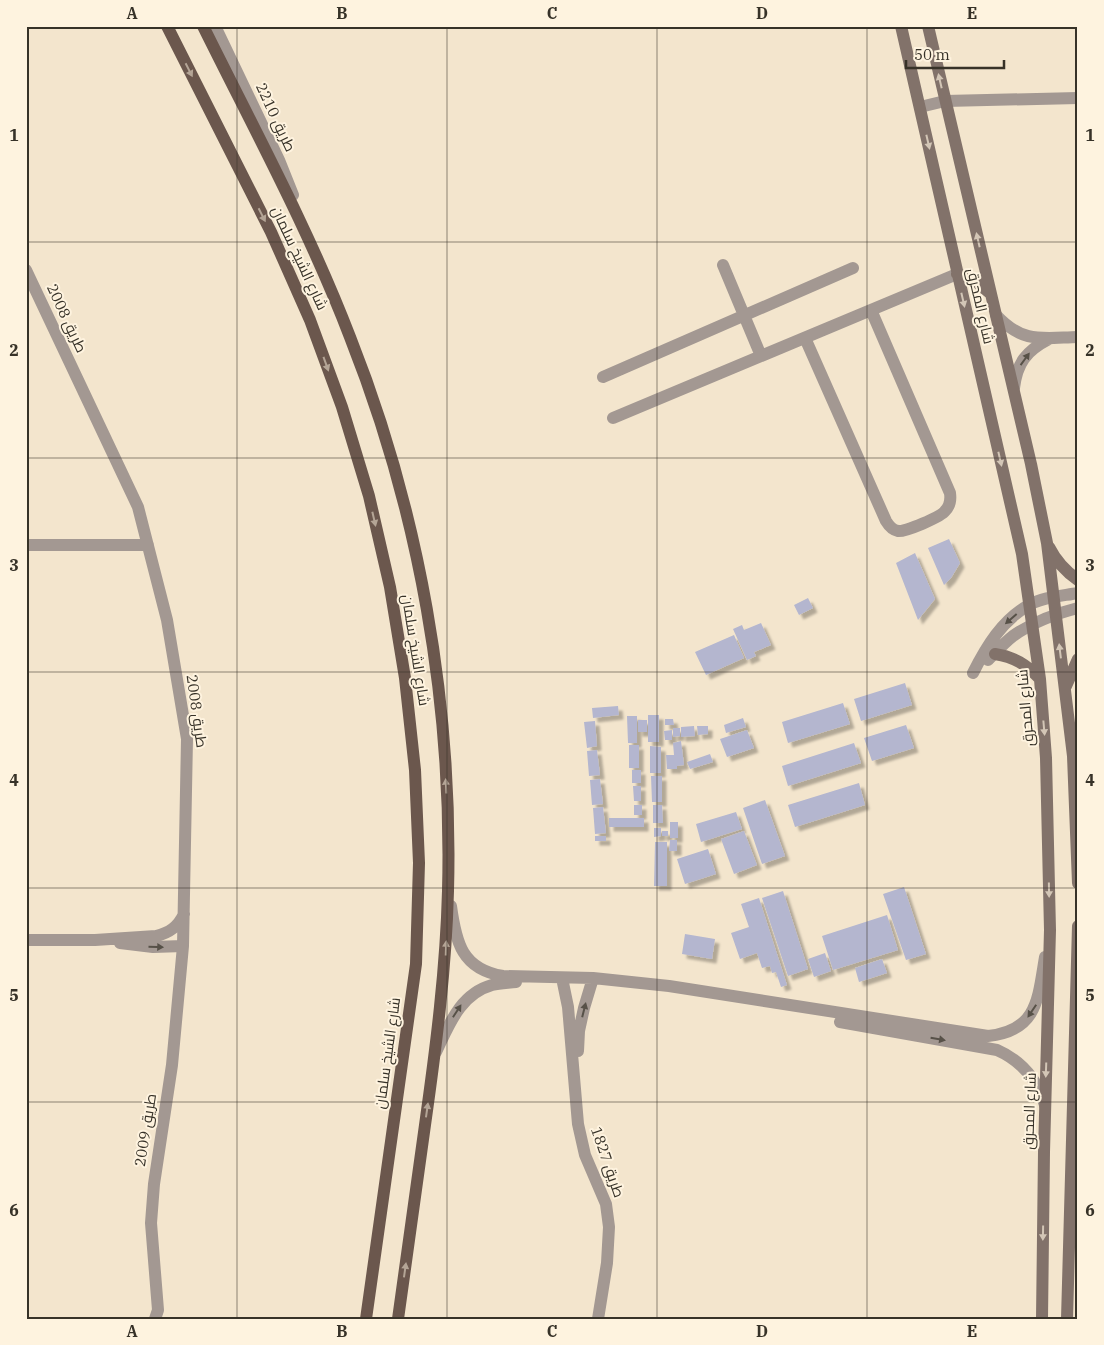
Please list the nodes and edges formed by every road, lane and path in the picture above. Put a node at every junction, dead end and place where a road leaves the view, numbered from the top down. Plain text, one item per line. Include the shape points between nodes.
1 (167, 26) edge
2 (203, 26) edge
3 (215, 26) edge
4 (901, 26) edge
5 (928, 26) edge
6 (1078, 98) edge
7 (945, 101) junction
8 (920, 107) junction
9 (301, 224) junction
10 (723, 265) dead end
11 (853, 268) dead end
12 (26, 270) edge
13 (957, 274) junction
14 (990, 293) junction
15 (871, 310) junction
16 (744, 315) junction
17 (996, 315) junction
18 (1078, 337) edge
19 (805, 338) junction
20 (1052, 338) junction
21 (761, 356) junction
22 (603, 377) dead end
23 (1014, 391) junction
24 (613, 418) dead end
25 (1047, 543) junction
26 (26, 545) edge
27 (148, 545) junction
28 (1078, 580) edge
29 (1078, 593) edge
30 (1054, 597) junction
31 (1030, 605) junction
32 (1078, 608) edge
33 (1056, 614) junction
34 (1032, 624) junction
35 (994, 654) junction
36 (1078, 659) edge
37 (1040, 679) junction
38 (1065, 689) junction
39 (1078, 883) edge
40 (448, 889) junction
41 (184, 914) junction
42 (1078, 926) edge
43 (1050, 930) junction
44 (26, 940) edge
45 (95, 940) junction
46 (183, 946) junction
47 (563, 981) junction
48 (592, 981) junction
49 (435, 1054) junction
50 (573, 1076) junction
51 (1045, 1107) junction
52 (155, 1319) edge
53 (366, 1319) edge
54 (398, 1319) edge
55 (598, 1319) edge
56 (1042, 1319) edge
57 (1067, 1319) edge

1 -> 53 main road, شارع الشيخ سلمان via 271,232 310,320 339,398 369,496 390,587 405,678 415,770 418,863 416,964
2 - 9 main road, شارع الشيخ سلمان
3 - 9 street, طريق 2210 via 279,160
4 - 8 main road, شارع المحرق
7 -> 5 main road, شارع المحرق
6 - 7 street
7 - 8 street
14 -> 7 main road, شارع المحرق
8 -> 13 main road, شارع المحرق
40 -> 9 main road, شارع الشيخ سلمان via 440,702 422,587 407,518 373,398 328,281
10 - 16 street
11 - 16 street
12 - 27 street, طريق 2008 via 138,507
13 - 14 main road via 980,282
13 - 15 street
13 -> 31 main road, شارع المحرق via 1022,554
14 - 17 main road, شارع المحرق
15 - 19 street
15 - 19 street via 950,492 950,504 944,514 906,530 897,531 888,526
16 - 21 street
16 - 22 street
17 - 20 street via 1020,334
17 - 23 main road, شارع المحرق
18 - 20 street
19 - 21 street
23 -> 20 street via 1016,374 1023,358
21 - 24 street
23 - 25 main road, شارع المحرق
25 - 28 main road via 1064,570
25 - 30 main road, شارع المحرق
26 - 27 street
27 - 41 street, طريق 2008 via 166,620 187,739
29 - 30 street
30 - 31 street
30 - 33 main road, شارع المحرق
31 - 34 main road, شارع المحرق
31 -> 35 street via 1009,620 993,638 973,674
32 - 33 street
33 - 34 street
38 -> 33 main road, شارع المحرق
34 - 35 street
34 - 37 main road, شارع المحرق
35 - 37 main road via 1020,661
36 - 38 main road
37 -> 43 main road, شارع المحرق via 1046,758
38 - 39 main road, شارع المحرق via 1073,756
40 - 47 street via 454,932 462,950 477,968 503,976
49 -> 40 main road, شارع الشيخ سلمان
41 - 45 street via 176,927 163,934
41 - 46 street, طريق 2009
42 - 57 main road
43 -> 48 street via 1037,1004 1022,1024 1000,1035 988,1036 669,986
43 -> 51 main road, شارع المحرق
44 - 45 street
45 -> 46 street via 153,947
46 - 52 street, طريق 2009 via 172,1065 151,1223 158,1310
47 - 48 street
49 -> 47 street via 462,1003 475,992 493,985
47 - 50 street, طريق 1827
50 -> 48 street, طريق 1827 via 584,1008
48 -> 51 street via 988,1048 1006,1054 1023,1067 1037,1085
54 -> 49 main road, شارع الشيخ سلمان
50 - 55 street, طريق 1827 via 585,1155 606,1204 609,1227
51 -> 56 main road, شارع المحرق

